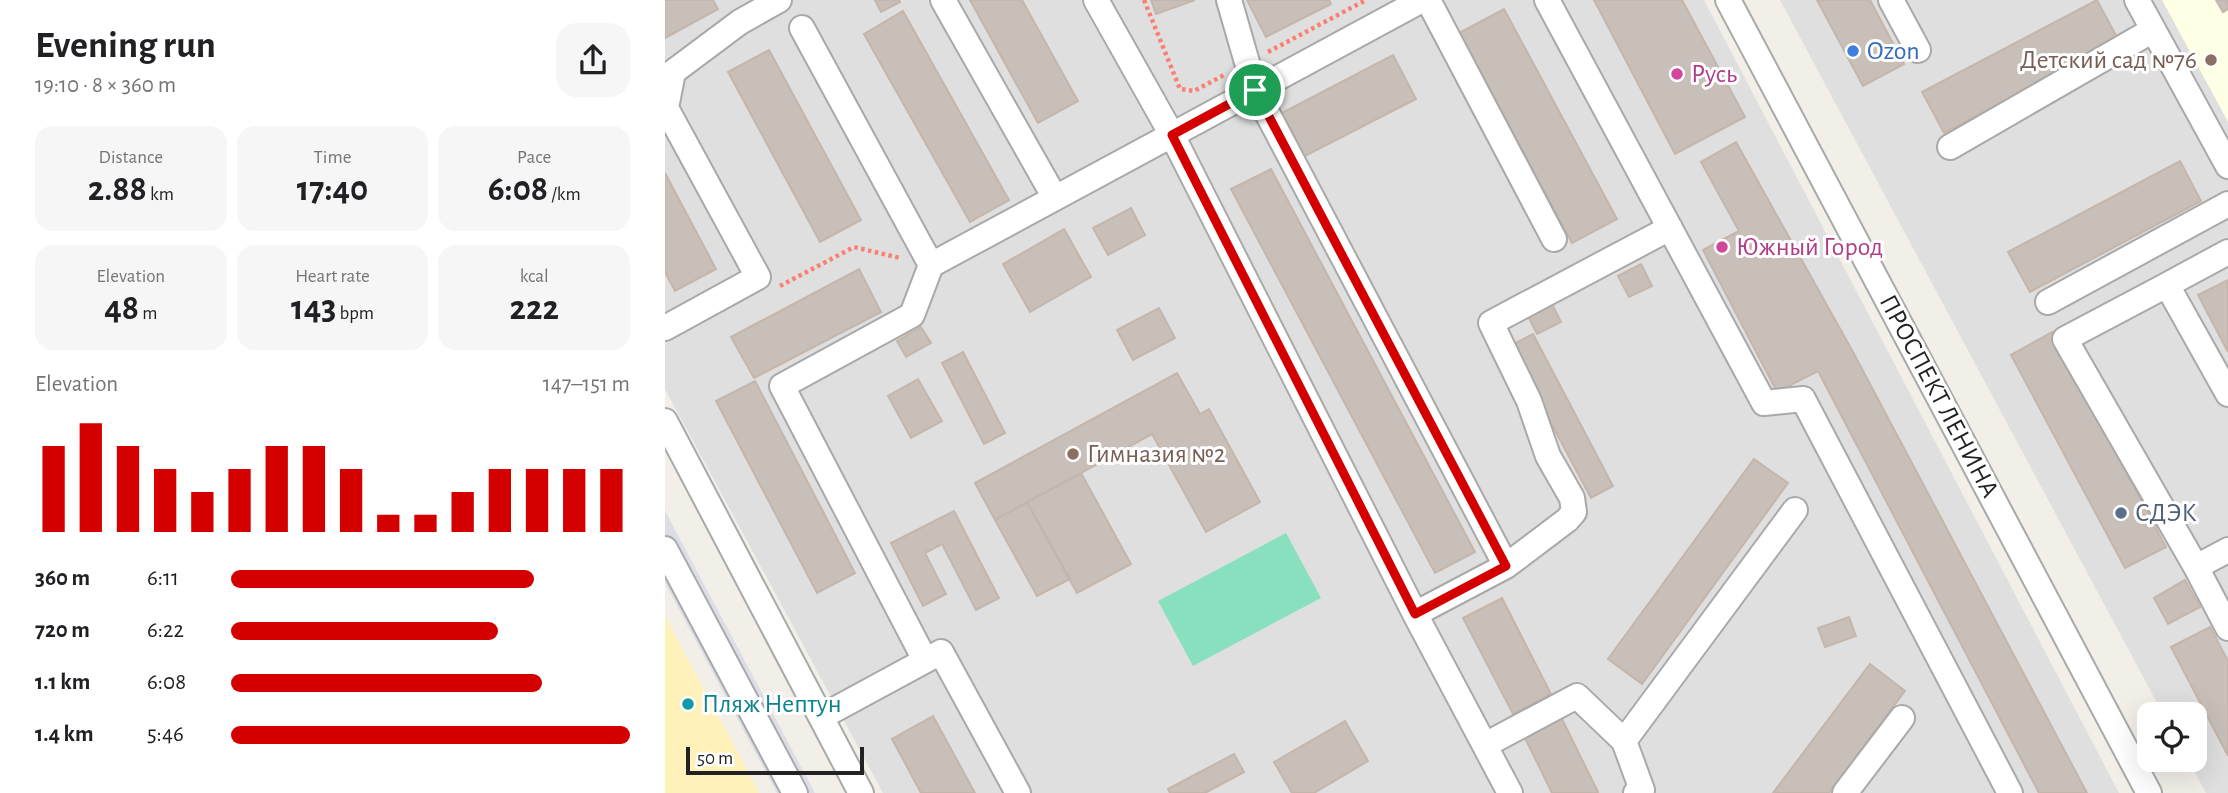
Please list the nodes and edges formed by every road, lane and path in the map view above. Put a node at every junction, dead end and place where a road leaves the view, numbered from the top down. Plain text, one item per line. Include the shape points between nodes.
1 (779, 0) edge
2 (943, 0) edge
3 (1095, 0) edge
4 (1229, 0) edge
5 (1422, 0) edge
6 (1428, 0) edge
7 (1547, 0) edge
8 (1728, 0) edge
9 (1891, 0) edge
10 (2137, 0) edge
11 (802, 28) dead end
12 (2153, 30) junction
13 (1918, 50) dead end
14 (1255, 90) junction
15 (1172, 135) junction
16 (1950, 147) dead end
17 (2228, 166) edge
18 (1055, 198) junction
19 (2228, 204) edge
20 (1670, 228) junction
21 (1553, 239) dead end
22 (2228, 252) edge
23 (904, 258) dead end
24 (931, 265) junction
25 (2167, 285) junction
26 (771, 291) dead end
27 (2048, 302) dead end
28 (665, 328) edge
29 (2228, 394) edge
30 (665, 421) edge
31 (1795, 510) dead end
32 (665, 549) edge
33 (2228, 550) edge
34 (1506, 566) junction
35 (2196, 568) junction
36 (1415, 614) junction
37 (2228, 628) edge
38 (925, 660) junction
39 (821, 717) junction
40 (1902, 718) dead end
41 (1624, 741) junction
42 (1485, 745) junction
43 (795, 793) edge
44 (861, 793) edge
45 (1018, 793) edge
46 (1510, 793) edge
47 (1636, 793) edge
48 (1845, 793) edge
49 (2010, 793) edge
50 (2149, 793) edge

1 - 28 street via 740,22 673,72 666,108 758,277
2 - 18 street
3 - 15 street
4 - 14 street
5 - 14 street
6 - 21 street
7 - 20 street
8 - 50 street, ПРОСПЕКТ ЛЕНИНА
9 - 13 street
10 - 12 street
11 - 24 street
12 - 16 street
12 - 17 street
14 - 15 street
14 - 34 street
15 - 18 street
15 - 36 street
18 - 24 street
19 - 27 street
20 - 34 street via 1491,323 1529,401 1548,456 1572,498 1574,512
20 - 49 street via 1764,403 1803,399
22 - 25 street
23 - 26 path via 854,247
24 - 38 street via 912,314 782,386
25 - 29 street
25 - 35 street via 2065,339
30 - 39 street
31 - 41 street
32 - 43 street
33 - 35 street
34 - 36 street
35 - 37 street
36 - 42 street
38 - 39 street
38 - 45 street via 941,652
39 - 44 street
40 - 48 street
41 - 42 street via 1577,696
41 - 47 street via 1641,790
42 - 46 street

